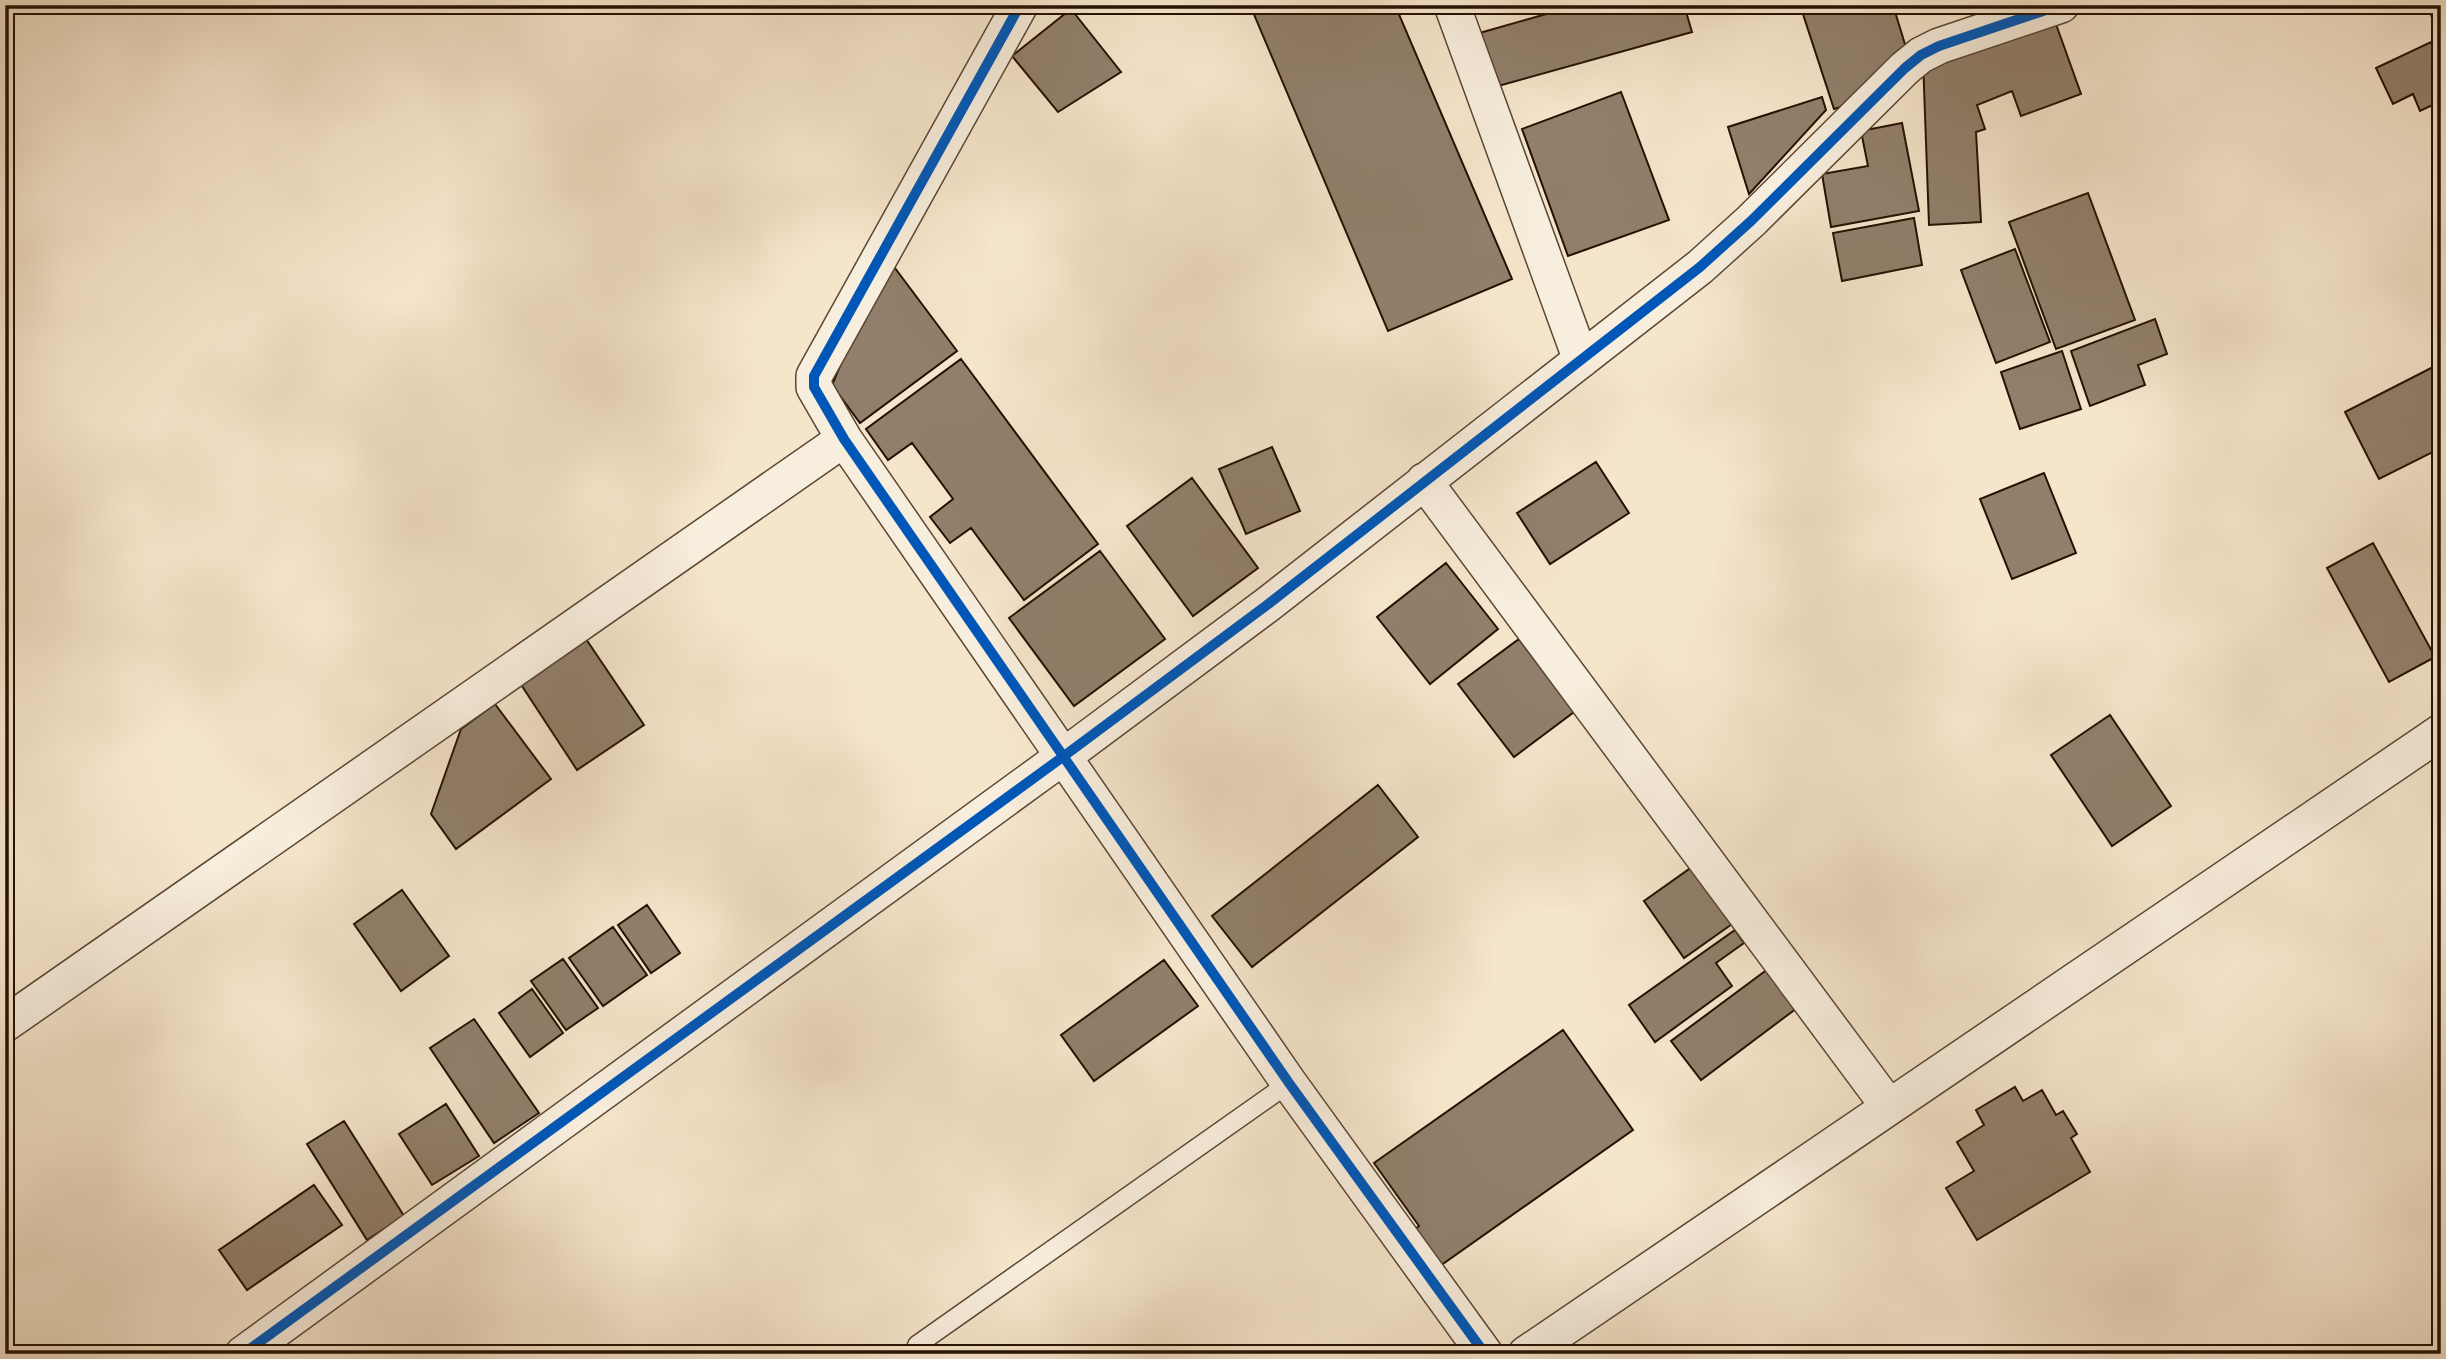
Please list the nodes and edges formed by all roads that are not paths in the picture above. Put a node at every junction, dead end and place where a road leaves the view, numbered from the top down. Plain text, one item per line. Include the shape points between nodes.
1 (1020, 5) edge
2 (1452, 5) edge
3 (2062, 5) edge
4 (1581, 360) junction
5 (844, 439) junction
6 (1424, 481) junction
7 (2441, 732) edge
8 (1064, 757) junction
9 (5, 1024) edge
10 (1289, 1083) junction
11 (1889, 1107) junction
12 (917, 1345) dead end
13 (243, 1354) edge
14 (1485, 1354) edge
15 (1526, 1354) edge

1 - 5 street via 814,376 814,387
2 - 4 street
3 - 4 street via 1921,55 1700,267
4 - 6 street
5 - 8 street
5 - 9 street
6 - 8 street
6 - 11 street
7 - 11 street
8 - 10 street
8 - 13 street
10 - 12 lane
10 - 14 street
11 - 15 street

